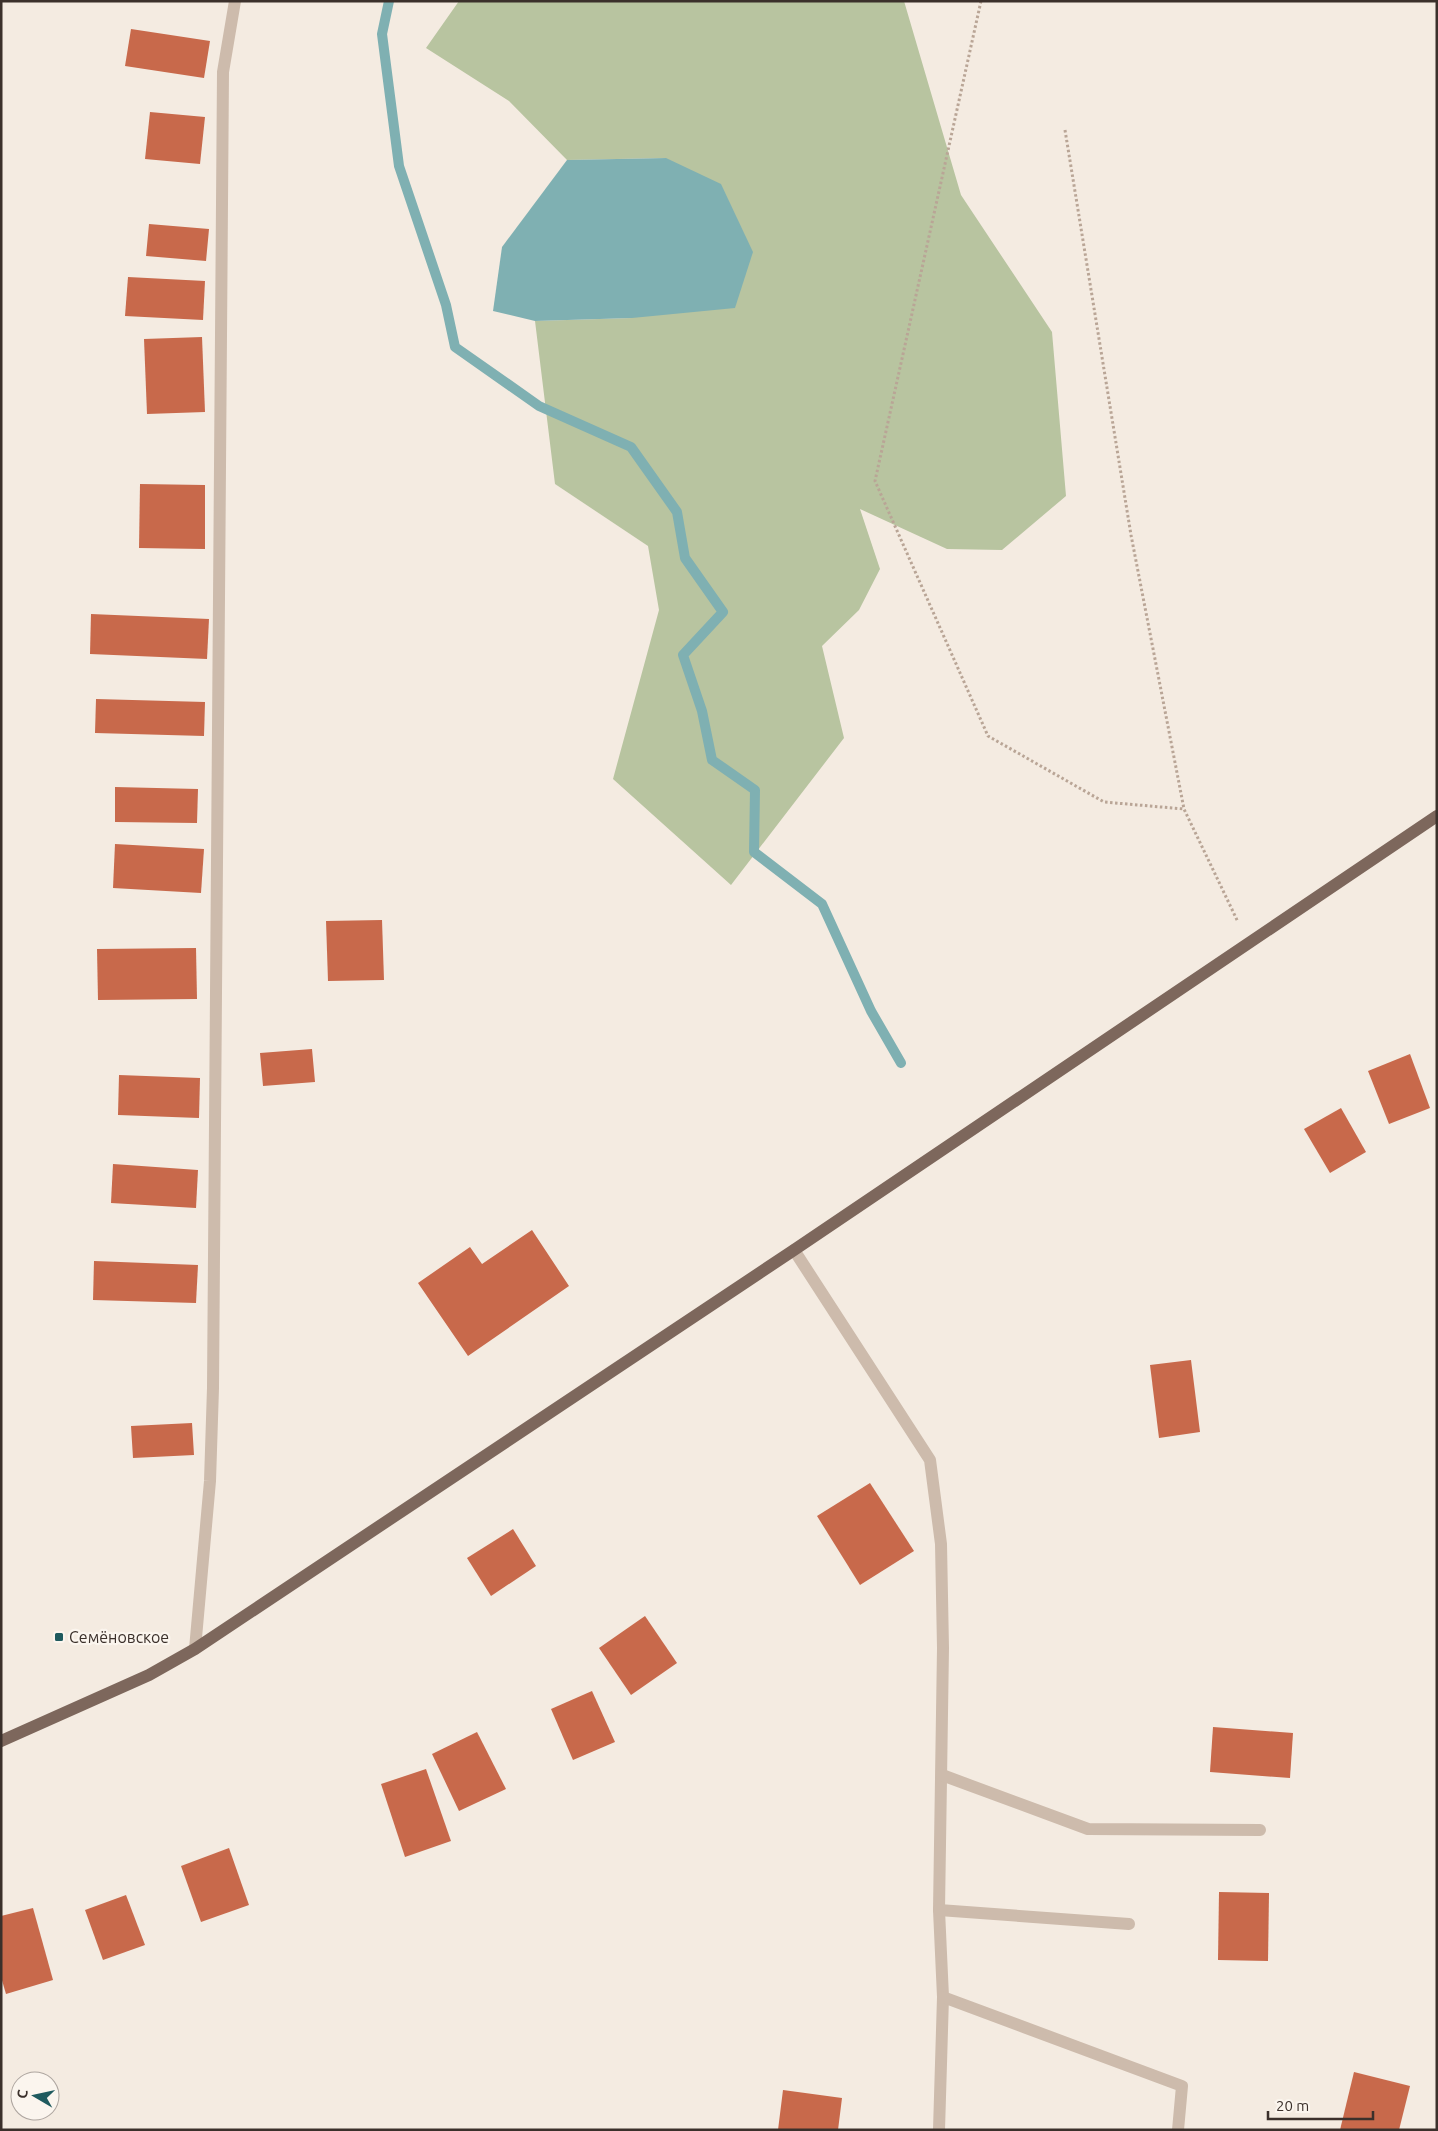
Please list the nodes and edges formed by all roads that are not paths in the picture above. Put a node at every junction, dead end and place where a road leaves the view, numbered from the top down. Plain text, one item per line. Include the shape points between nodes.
1 (235, 1) edge
2 (1437, 816) edge
3 (794, 1250) junction
4 (195, 1649) junction
5 (1, 1741) edge
6 (942, 1775) junction
7 (1260, 1830) dead end
8 (939, 1910) junction
9 (1129, 1924) dead end
10 (943, 1997) junction
11 (939, 2130) edge
12 (1178, 2130) edge

1 - 4 street via 223,72 213,1388 210,1481
2 - 3 main road
3 - 4 main road
3 - 6 street via 930,1460 941,1544
4 - 5 main road via 149,1675
6 - 7 street via 1088,1829
6 - 8 street
8 - 9 street
8 - 10 street
10 - 11 street
10 - 12 street via 1182,2086

